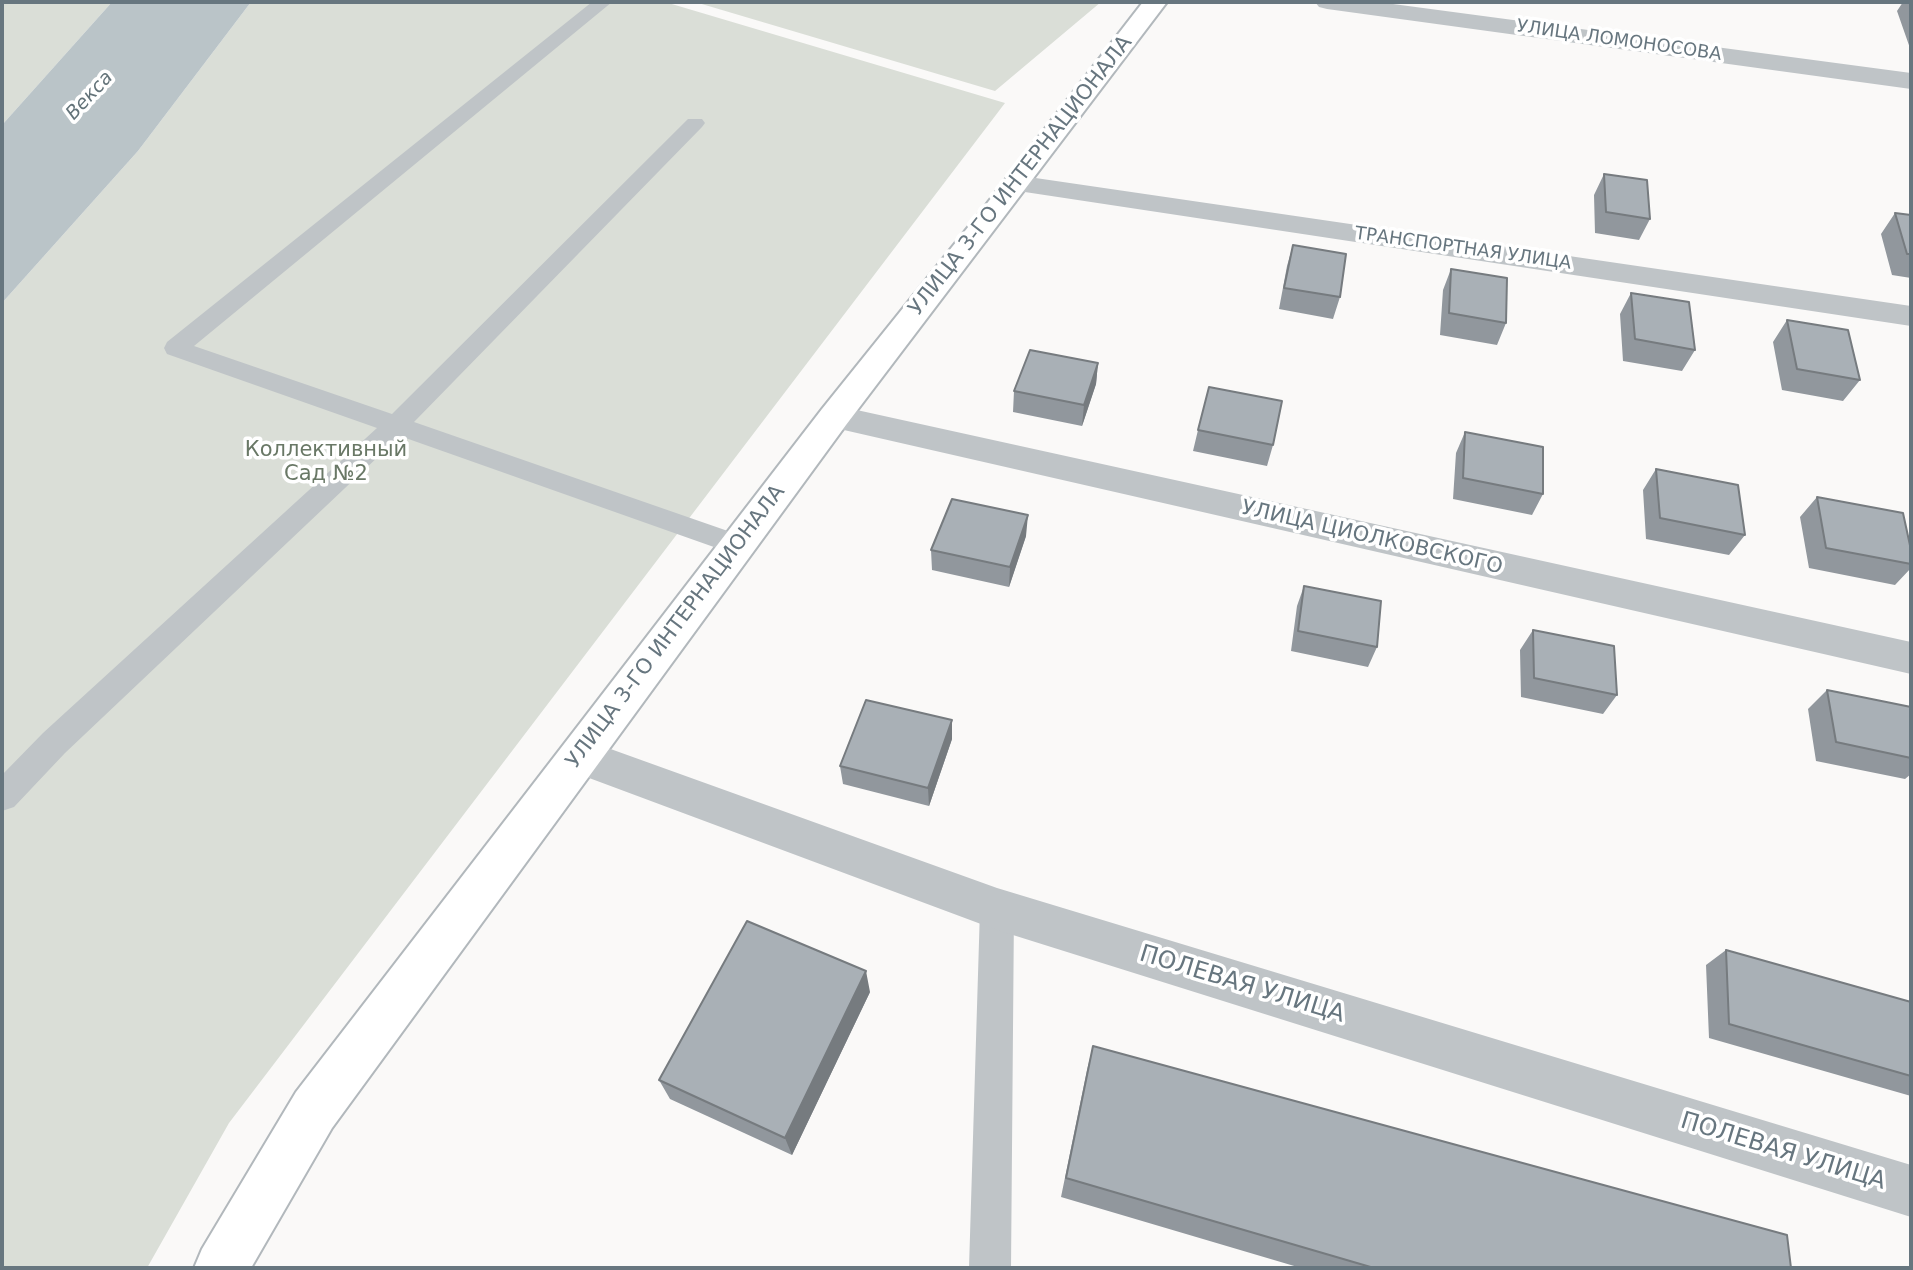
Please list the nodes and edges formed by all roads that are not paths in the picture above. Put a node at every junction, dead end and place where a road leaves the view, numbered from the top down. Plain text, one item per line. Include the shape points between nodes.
1 (603, 2) edge
2 (1155, 2) edge
3 (1327, 2) edge
4 (1911, 81) edge
5 (695, 123) dead end
6 (1015, 183) junction
7 (1911, 316) edge
8 (834, 417) junction
9 (396, 425) junction
10 (738, 545) junction
11 (1911, 659) edge
12 (580, 756) junction
13 (2, 797) edge
14 (997, 909) junction
15 (1911, 1191) edge
16 (221, 1268) edge
17 (990, 1268) edge

1 - 9 lane via 176,348
2 - 6 main road, УЛИЦА 3-ГО ИНТЕРНАЦИОНАЛА
3 - 4 street, УЛИЦА ЛОМОНОСОВА
5 - 9 lane
6 - 7 street, ТРАНСПОРТНАЯ УЛИЦА
6 - 8 main road, УЛИЦА 3-ГО ИНТЕРНАЦИОНАЛА
8 - 10 main road, УЛИЦА 3-ГО ИНТЕРНАЦИОНАЛА
8 - 11 street, УЛИЦА ЦИОЛКОВСКОГО
9 - 10 lane
9 - 13 lane via 54,743
10 - 12 main road, УЛИЦА 3-ГО ИНТЕРНАЦИОНАЛА
12 - 14 street, ПОЛЕВАЯ УЛИЦА
12 - 16 main road, УЛИЦА 3-ГО ИНТЕРНАЦИОНАЛА via 314,1110
14 - 15 street, ПОЛЕВАЯ УЛИЦА
14 - 17 lane

